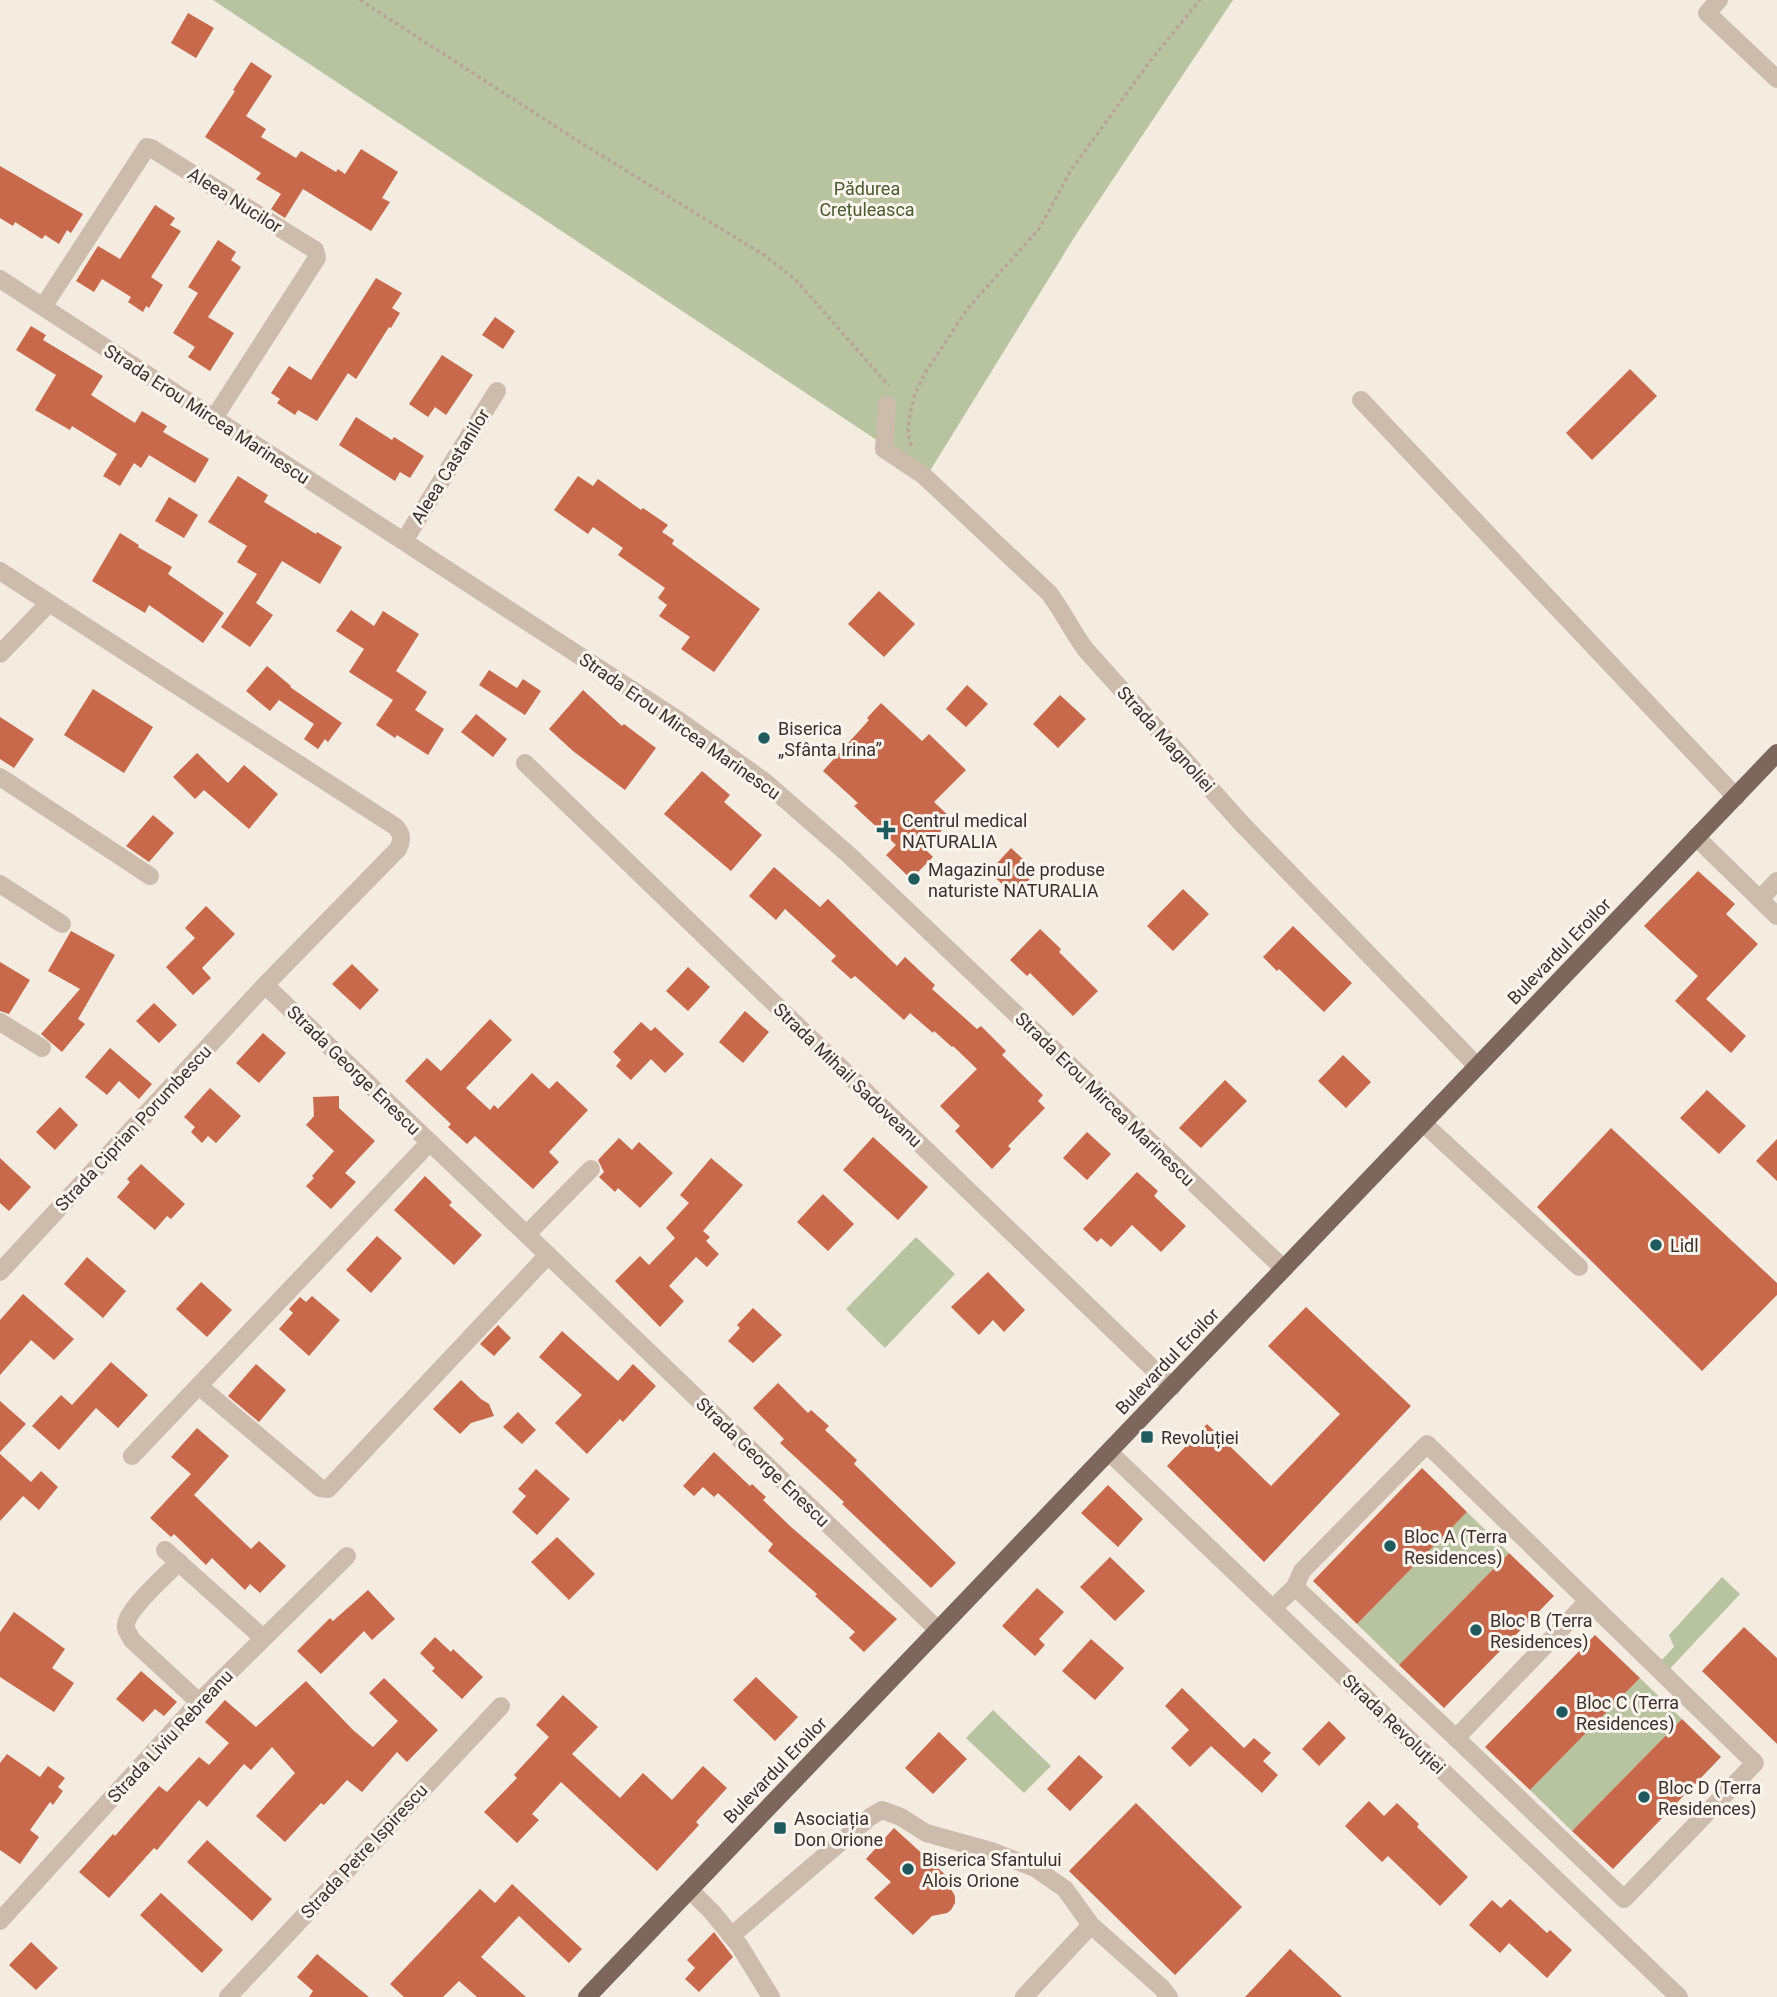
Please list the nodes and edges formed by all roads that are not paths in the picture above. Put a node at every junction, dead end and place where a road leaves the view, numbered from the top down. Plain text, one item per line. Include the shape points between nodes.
1 (1719, 0) edge
2 (1777, 79) edge
3 (0, 279) edge
4 (43, 307) junction
5 (497, 391) dead end
6 (894, 399) road end
7 (1361, 400) dead end
8 (214, 418) junction
9 (404, 541) junction
10 (0, 571) edge
11 (49, 603) junction
12 (0, 654) edge
13 (1777, 753) edge
14 (525, 763) dead end
15 (0, 777) edge
16 (1736, 797) junction
17 (1696, 837) junction
18 (150, 876) dead end
19 (1777, 881) edge
20 (0, 884) edge
21 (1760, 899) junction
22 (1777, 916) edge
23 (62, 924) dead end
24 (265, 985) junction
25 (0, 1022) edge
26 (42, 1048) dead end
27 (1477, 1066) junction
28 (1423, 1123) junction
29 (430, 1142) junction
30 (591, 1170) dead end
31 (527, 1234) junction
32 (548, 1255) junction
33 (1579, 1267) dead end
34 (1284, 1269) junction
35 (0, 1272) edge
36 (198, 1386) junction
37 (1172, 1387) junction
38 (1109, 1452) junction
39 (132, 1456) dead end
40 (346, 1556) dead end
41 (1295, 1587) junction
42 (1588, 1601) junction
43 (1273, 1608) junction
44 (938, 1630) junction
45 (263, 1638) junction
46 (199, 1702) junction
47 (501, 1706) dead end
48 (1456, 1738) junction
49 (690, 1890) junction
50 (0, 1921) edge
51 (1091, 1925) junction
52 (731, 1936) junction
53 (228, 1997) edge
54 (587, 1997) edge
55 (771, 1997) edge
56 (1024, 1997) edge
57 (1169, 1997) edge
58 (1679, 1997) edge

1 - 2 street via 1706,13
3 - 4 street, Strada Erou Mircea Marinescu
4 - 8 street, Strada Erou Mircea Marinescu
4 - 8 street, Aleea Nucilor via 147,147 315,250 317,258
5 - 9 street, Aleea Castanilor
6 - 27 street, Strada Magnoliei via 884,449 923,475 1049,593 1086,650 1243,825
7 - 16 street
8 - 9 street, Strada Erou Mircea Marinescu
9 - 34 street, Strada Erou Mircea Marinescu via 677,719 802,813
10 - 11 street
11 - 12 street
11 - 24 street via 402,835 398,849
13 - 16 main road, Bulevardul Eroilor
14 - 37 street, Strada Mihail Sadoveanu
15 - 18 street
16 - 17 main road, Bulevardul Eroilor
17 - 21 street
17 - 27 main road, Bulevardul Eroilor
19 - 21 street
20 - 23 street
21 - 22 street
24 - 29 street, Strada George Enescu
24 - 35 street, Strada Ciprian Porumbescu
25 - 26 street
27 - 28 main road, Bulevardul Eroilor
28 - 33 street
28 - 34 main road, Bulevardul Eroilor
29 - 31 street, Strada George Enescu
29 - 36 street
30 - 31 street
31 - 32 street, Strada George Enescu
32 - 36 street via 328,1489 320,1488
32 - 44 street, Strada George Enescu
34 - 37 main road, Bulevardul Eroilor
36 - 39 street
37 - 38 main road, Bulevardul Eroilor
38 - 43 street, Strada Revoluției
38 - 44 main road, Bulevardul Eroilor
40 - 45 street, Strada Liviu Rebreanu
41 - 42 street via 1302,1570 1427,1444
41 - 43 street
41 - 48 street
42 - 48 street
42 - 48 street via 1755,1763 1736,1783 1624,1899
43 - 58 street, Strada Revoluției
44 - 49 main road, Bulevardul Eroilor
45 - 46 street, Strada Liviu Rebreanu
45 - 46 street via 172,1556 132,1610 127,1631
46 - 50 street, Strada Liviu Rebreanu
47 - 53 street, Strada Petre Ispirescu
49 - 52 street
49 - 54 main road, Bulevardul Eroilor
51 - 52 street via 1065,1889 1035,1868 926,1833 882,1810
51 - 56 street
51 - 57 street
52 - 55 street

